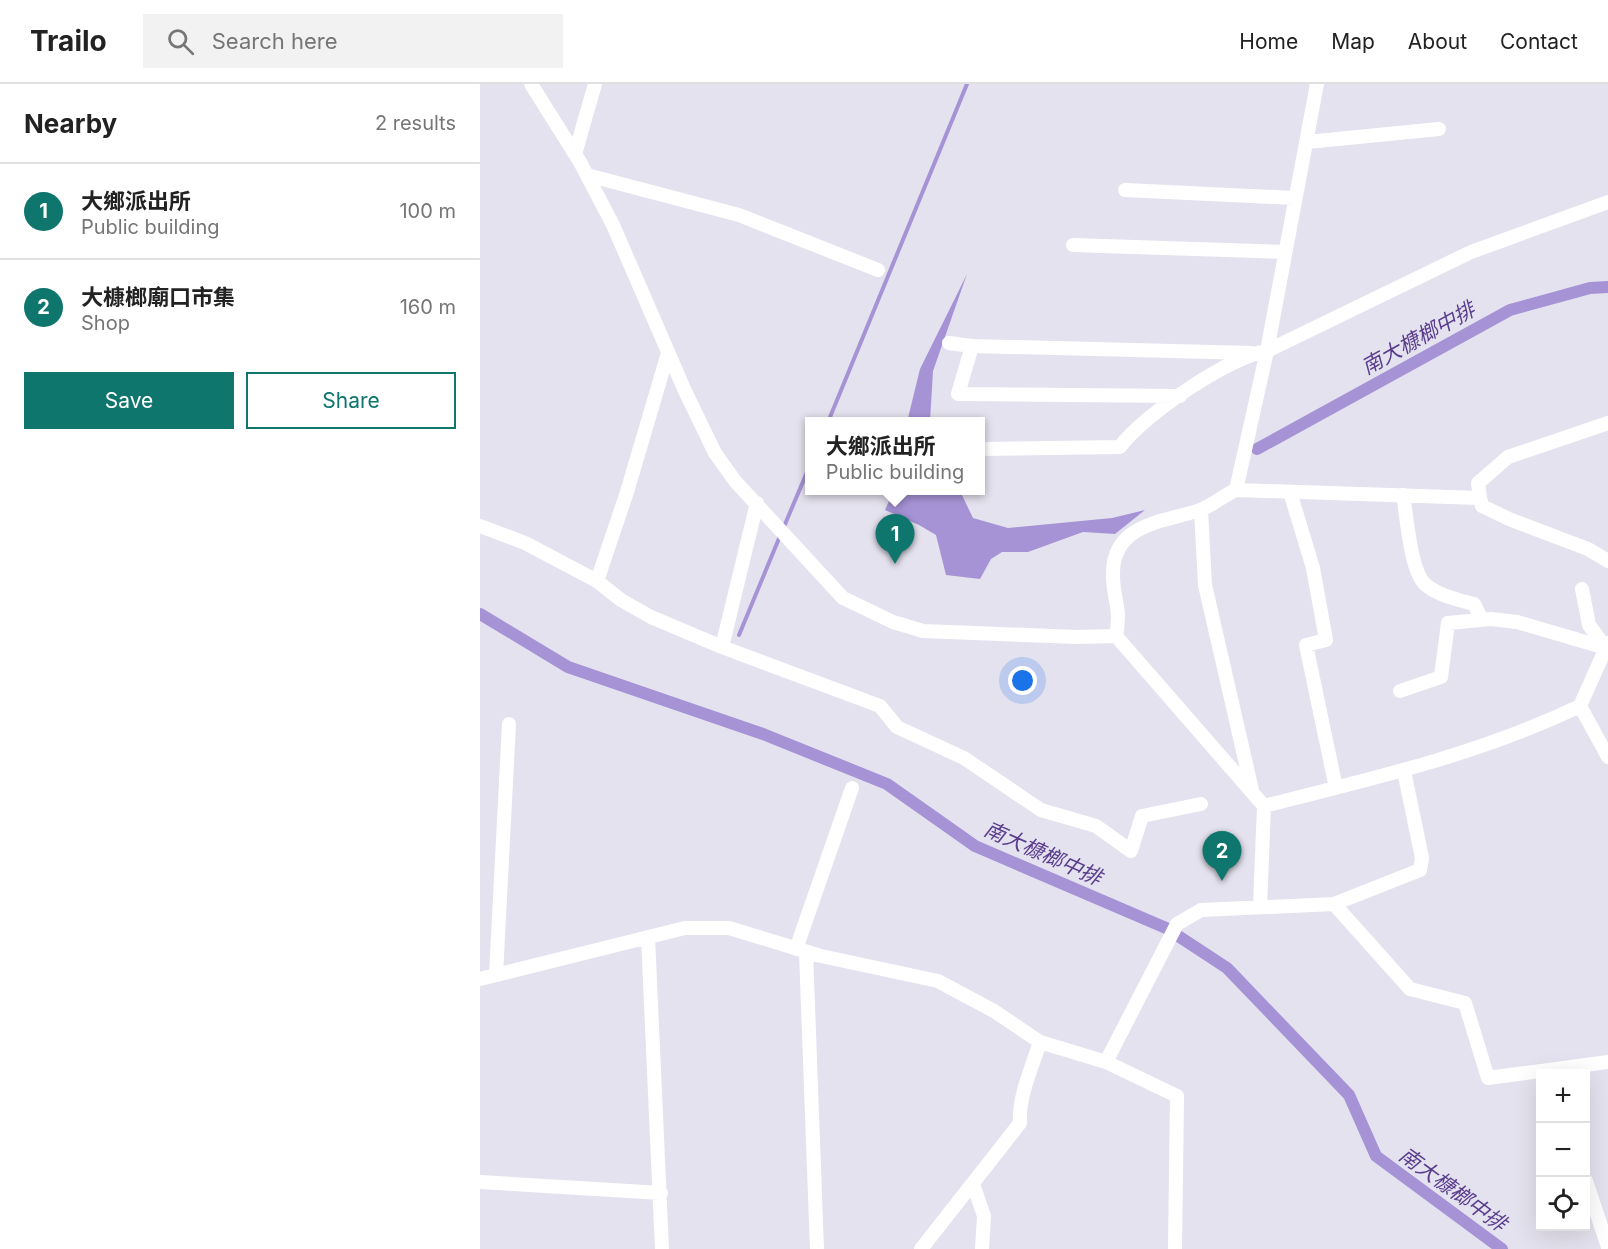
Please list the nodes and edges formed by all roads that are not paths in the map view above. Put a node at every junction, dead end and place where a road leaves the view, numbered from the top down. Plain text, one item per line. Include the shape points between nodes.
1 (531, 84) edge
2 (595, 84) edge
3 (1317, 84) edge
4 (1439, 129) dead end
5 (1307, 142) junction
6 (575, 154) junction
7 (587, 175) junction
8 (1125, 190) dead end
9 (1295, 198) junction
10 (1608, 202) edge
11 (1073, 244) dead end
12 (1284, 252) junction
13 (878, 270) dead end
14 (949, 343) dead end
15 (972, 346) junction
16 (1267, 351) junction
17 (668, 353) junction
18 (1251, 353) junction
19 (1180, 396) junction
20 (1608, 423) edge
21 (985, 449) edge
22 (1236, 490) junction
23 (1290, 492) junction
24 (1403, 495) junction
25 (1480, 498) junction
26 (757, 503) junction
27 (1201, 510) junction
28 (480, 526) edge
29 (1608, 561) edge
30 (597, 581) junction
31 (1582, 589) dead end
32 (1482, 620) junction
33 (1116, 636) junction
34 (1607, 645) edge
35 (722, 647) junction
36 (1400, 691) dead end
37 (1580, 706) junction
38 (509, 724) dead end
39 (1608, 758) edge
40 (1404, 771) junction
41 (852, 788) dead end
42 (1336, 788) junction
43 (1252, 792) junction
44 (1201, 804) dead end
45 (1264, 806) junction
46 (1334, 904) junction
47 (1260, 906) junction
48 (648, 938) junction
49 (801, 950) junction
50 (496, 975) junction
51 (480, 979) edge
52 (1040, 1042) junction
53 (1106, 1062) junction
54 (1608, 1062) edge
55 (1563, 1069) edge
56 (1536, 1073) edge
57 (480, 1182) edge
58 (973, 1184) junction
59 (661, 1193) junction
60 (1590, 1193) edge
61 (1608, 1247) edge
62 (662, 1249) edge
63 (817, 1249) edge
64 (921, 1249) edge
65 (982, 1249) edge
66 (1175, 1249) edge

1 - 6 street
2 - 6 street
3 - 5 street
4 - 5 street
5 - 9 street
6 - 7 street
7 - 13 street via 739,215
7 - 17 street
8 - 9 street
9 - 12 street
10 - 16 street via 1471,252
11 - 12 street
12 - 16 street
14 - 15 street
15 - 18 street
15 - 19 street via 957,394
16 - 18 street
16 - 22 street
17 - 26 street via 715,453
17 - 30 street
18 - 19 street
19 - 21 street via 1131,432 1120,447
20 - 25 street via 1508,457 1478,483
22 - 23 street
22 - 27 street
23 - 24 street
23 - 42 street via 1313,568 1326,640 1306,645
24 - 25 street
24 - 32 street via 1417,572 1426,585 1453,599 1474,604
25 - 29 street via 1482,506
26 - 33 street via 843,598 893,622 923,631
26 - 35 street
27 - 33 street via 1160,519 1128,537 1115,552 1113,573 1120,618
27 - 43 street via 1205,585
28 - 30 street via 525,543
30 - 35 street via 651,617
31 - 34 street via 1589,626
32 - 34 street via 1517,622
32 - 36 street via 1448,624 1441,677
33 - 43 street
34 - 37 street
35 - 44 street via 880,706 897,727 964,758 1041,810 1096,826 1131,851 1142,816
37 - 39 street
37 - 40 street via 1532,729
38 - 50 street
40 - 42 street
40 - 46 street via 1422,858 1420,870
41 - 49 street
42 - 45 street
43 - 45 street
45 - 47 street
46 - 47 street
46 - 56 street via 1410,989 1465,1003 1488,1078
47 - 53 street via 1201,910 1177,924
48 - 49 street via 685,928 729,928
48 - 50 street
48 - 59 street
49 - 52 street via 938,981
49 - 63 street
50 - 51 street
52 - 53 street
52 - 58 street via 1026,1091 1019,1101 1020,1123
53 - 66 street via 1176,1096
54 - 55 street
57 - 59 street
58 - 64 street
58 - 65 street via 984,1216
59 - 62 street
60 - 61 street

